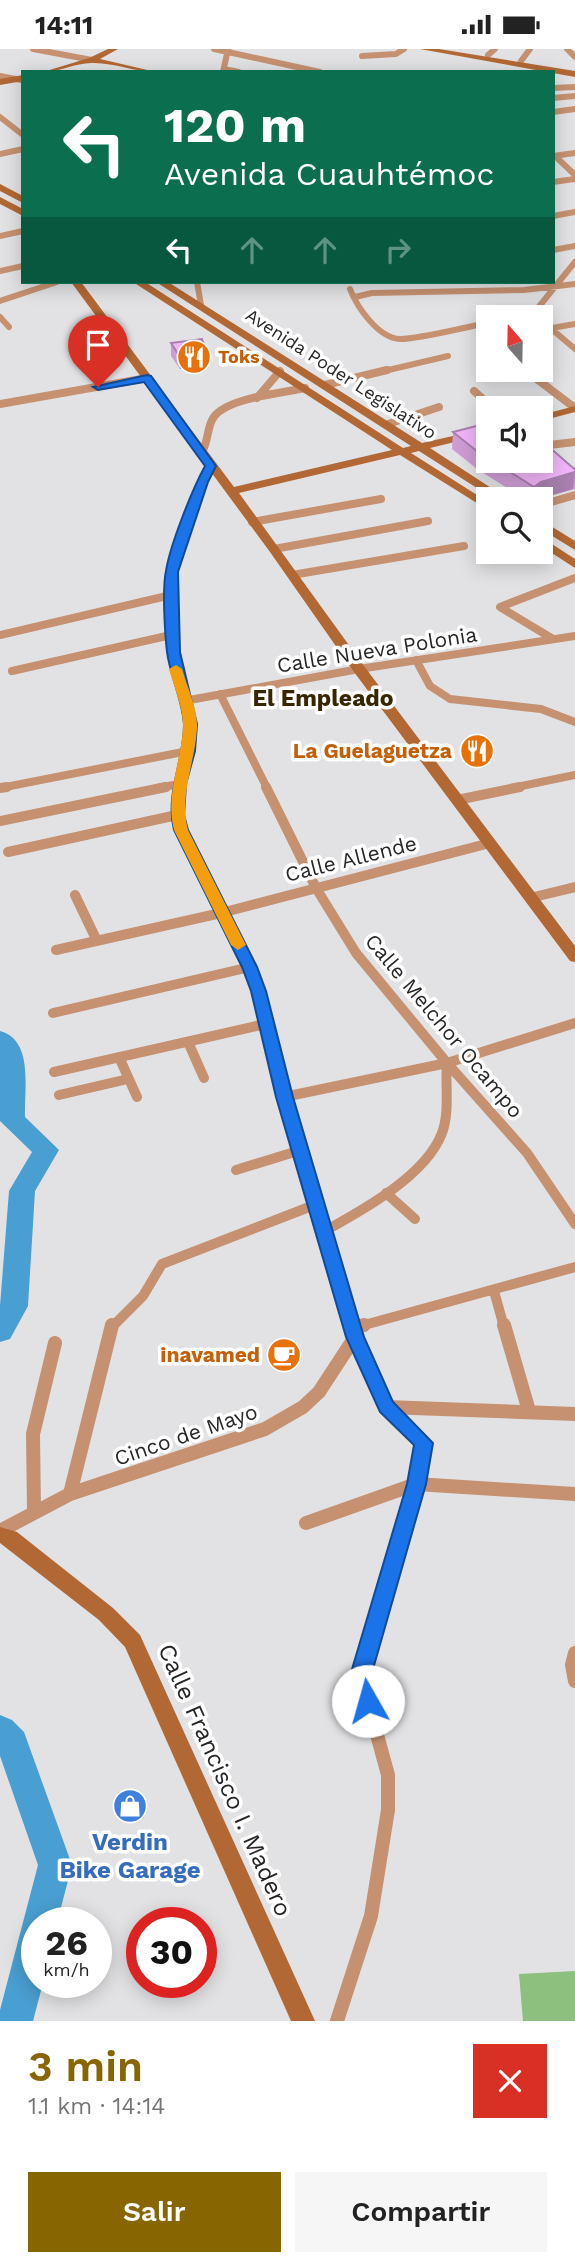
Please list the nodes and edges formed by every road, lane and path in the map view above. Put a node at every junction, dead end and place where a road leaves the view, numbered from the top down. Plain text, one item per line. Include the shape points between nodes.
1 (33, 49) edge
2 (114, 49) edge
3 (124, 49) edge
4 (214, 49) edge
5 (404, 49) edge
6 (424, 49) edge
7 (451, 49) edge
8 (530, 49) edge
9 (567, 49) edge
10 (228, 50) edge
11 (492, 52) edge
12 (362, 56) dead end
13 (575, 57) edge
14 (96, 61) junction
15 (522, 61) junction
16 (312, 64) dead end
17 (559, 66) junction
18 (304, 68) junction
19 (542, 68) junction
20 (575, 69) edge
21 (56, 70) edge
22 (68, 70) edge
23 (142, 70) edge
24 (224, 70) edge
25 (312, 70) edge
26 (524, 70) edge
27 (0, 76) edge
28 (21, 80) edge
29 (0, 84) edge
30 (575, 87) edge
31 (555, 88) edge
32 (575, 96) edge
33 (555, 98) edge
34 (575, 109) edge
35 (555, 112) edge
36 (0, 117) edge
37 (21, 125) edge
38 (12, 127) junction
39 (21, 134) edge
40 (21, 149) edge
41 (575, 153) edge
42 (0, 154) edge
43 (555, 156) edge
44 (555, 157) edge
45 (575, 177) edge
46 (555, 182) edge
47 (0, 187) edge
48 (0, 199) edge
49 (21, 199) edge
50 (21, 212) edge
51 (575, 212) edge
52 (555, 216) edge
53 (21, 231) edge
54 (0, 236) edge
55 (575, 246) edge
56 (555, 250) edge
57 (575, 262) edge
58 (21, 266) edge
59 (1, 270) edge
60 (51, 284) edge
61 (77, 284) edge
62 (141, 284) edge
63 (164, 284) edge
64 (197, 284) edge
65 (575, 284) edge
66 (556, 288) junction
67 (350, 289) dead end
68 (355, 297) junction
69 (0, 301) edge
70 (201, 305) junction
71 (545, 305) edge
72 (0, 317) edge
73 (575, 324) edge
74 (476, 325) edge
75 (9, 327) dead end
76 (553, 328) edge
77 (553, 329) edge
78 (575, 349) edge
79 (448, 356) dead end
80 (280, 371) junction
81 (147, 378) junction
82 (540, 382) edge
83 (325, 384) junction
84 (305, 388) junction
85 (474, 391) dead end
86 (480, 396) edge
87 (257, 398) junction
88 (0, 404) edge
89 (439, 407) dead end
90 (575, 409) edge
91 (553, 415) edge
92 (388, 424) junction
93 (476, 434) edge
94 (575, 442) edge
95 (553, 446) edge
96 (423, 447) junction
97 (202, 452) junction
98 (405, 452) junction
99 (210, 466) junction
100 (484, 487) edge
101 (230, 492) junction
102 (575, 495) edge
103 (476, 498) edge
104 (381, 499) dead end
105 (553, 501) edge
106 (428, 521) dead end
107 (252, 522) junction
108 (553, 532) edge
109 (464, 546) dead end
110 (575, 546) edge
111 (274, 549) junction
112 (553, 549) edge
113 (575, 564) edge
114 (292, 575) junction
115 (575, 578) edge
116 (171, 595) junction
117 (0, 635) edge
118 (171, 635) junction
119 (575, 636) edge
120 (553, 639) junction
121 (416, 660) junction
122 (359, 669) junction
123 (12, 671) dead end
124 (220, 694) junction
125 (184, 701) junction
126 (575, 722) edge
127 (188, 751) junction
128 (575, 775) edge
129 (179, 784) junction
130 (0, 788) edge
131 (457, 800) junction
132 (177, 815) junction
133 (0, 821) edge
134 (490, 843) junction
135 (8, 852) dead end
136 (575, 887) edge
137 (316, 888) junction
138 (75, 895) dead end
139 (530, 898) junction
140 (221, 913) junction
141 (97, 941) junction
142 (56, 950) dead end
143 (575, 957) edge
144 (250, 967) junction
145 (53, 1013) dead end
146 (575, 1023) edge
147 (265, 1024) junction
148 (187, 1042) junction
149 (119, 1057) junction
150 (447, 1063) junction
151 (54, 1072) dead end
152 (204, 1078) dead end
153 (128, 1079) junction
154 (59, 1095) dead end
155 (137, 1097) dead end
156 (284, 1097) junction
157 (301, 1150) junction
158 (236, 1170) dead end
159 (386, 1193) junction
160 (317, 1204) junction
161 (415, 1219) dead end
162 (575, 1224) edge
163 (323, 1232) junction
164 (575, 1267) edge
165 (494, 1291) junction
166 (354, 1333) junction
167 (55, 1343) dead end
168 (386, 1406) junction
169 (529, 1411) junction
170 (575, 1414) edge
171 (416, 1484) junction
172 (70, 1494) junction
173 (575, 1494) edge
174 (34, 1511) junction
175 (306, 1523) dead end
176 (0, 1533) edge
177 (575, 1653) edge
178 (575, 1681) edge
179 (303, 2021) edge
180 (337, 2021) edge

1 - 14 street
2 - 14 street
3 - 14 street
4 - 10 street
5 - 12 street via 396,54
6 - 19 street
7 - 11 street
8 - 15 street
9 - 13 street
10 - 18 street
10 - 24 street
11 - 15 street
14 - 21 street
14 - 22 street
14 - 23 street
15 - 17 street
16 - 18 street
17 - 19 street
17 - 20 street
18 - 25 street
19 - 20 street
19 - 26 street
27 - 28 street
28 - 29 street
30 - 31 street
32 - 33 street
34 - 35 street
36 - 38 street
37 - 38 street
38 - 39 street
40 - 42 street
41 - 43 street
44 - 45 street
45 - 46 street
47 - 49 street
48 - 50 street
51 - 52 street
53 - 54 street
55 - 56 street
57 - 66 street
58 - 59 street
60 - 69 street
61 - 81 street
62 - 80 street, Avenida Poder Legislativo
63 - 70 street, Avenida Poder Legislativo
64 - 70 street
65 - 66 street
66 - 68 street
66 - 71 street
67 - 68 street
68 - 74 street via 357,305 388,336 398,339
70 - 83 street, Avenida Poder Legislativo
72 - 75 street
73 - 76 street
77 - 78 street
79 - 83 street
80 - 84 street, Avenida Poder Legislativo
80 - 87 street
81 - 88 street
81 - 97 street
82 - 90 street
83 - 92 street, Avenida Poder Legislativo
84 - 87 street
84 - 98 street, Avenida Poder Legislativo
85 - 86 street
87 - 97 street via 217,412
89 - 92 street
90 - 91 street
92 - 96 street, Avenida Poder Legislativo
93 - 96 street
94 - 95 street
96 - 98 street
96 - 100 street, Avenida Poder Legislativo
97 - 99 street
98 - 101 street
98 - 103 street, Avenida Poder Legislativo
99 - 101 street
99 - 116 street via 172,572
101 - 107 street
102 - 105 street
104 - 107 street
106 - 111 street
107 - 111 street
108 - 110 street
109 - 114 street
111 - 114 street
112 - 113 street
114 - 122 street
115 - 120 street via 500,607
116 - 117 street
116 - 118 street
118 - 123 street
118 - 125 street
119 - 120 street, Calle Nueva Polonia
120 - 121 street, Calle Nueva Polonia
121 - 122 street, Calle Nueva Polonia
121 - 126 street via 429,685 453,699 528,706
122 - 124 street, Calle Nueva Polonia
122 - 131 street
124 - 125 street, Calle Nueva Polonia
124 - 137 street, Calle Melchor Ocampo
125 - 127 street via 191,724
127 - 129 street
127 - 130 street
128 - 131 street
129 - 132 street
129 - 133 street
131 - 134 street
132 - 135 street
132 - 140 street
134 - 137 street, Calle Allende
134 - 139 street
136 - 139 street
137 - 140 street, Calle Allende
137 - 150 street, Calle Melchor Ocampo via 356,953
138 - 141 street
139 - 143 street
140 - 141 street, Calle Allende
140 - 144 street
141 - 142 street, Calle Allende
144 - 145 street
144 - 147 street
146 - 150 street
147 - 148 street
147 - 156 street
148 - 149 street
148 - 152 street
149 - 151 street
149 - 153 street
150 - 156 street
150 - 159 street via 443,1133 432,1151
150 - 162 street, Calle Melchor Ocampo via 527,1153
153 - 154 street
153 - 155 street
156 - 157 street
157 - 158 street
157 - 160 street
159 - 161 street
159 - 163 street
160 - 163 street
160 - 172 street via 162,1264 144,1296 112,1325
163 - 166 street
164 - 165 street
165 - 166 street
165 - 169 street
166 - 168 street
166 - 172 street, Cinco de Mayo via 319,1392 265,1429
167 - 174 street via 33,1434
168 - 169 street
168 - 171 street via 424,1443
169 - 170 street
171 - 173 street
171 - 175 street
171 - 180 street via 361,1676 388,1775 388,1810 371,1916
172 - 174 street, Cinco de Mayo
174 - 176 street, Cinco de Mayo
176 - 179 street, Calle Francisco I. Madero via 106,1614 133,1641
177 - 178 street

